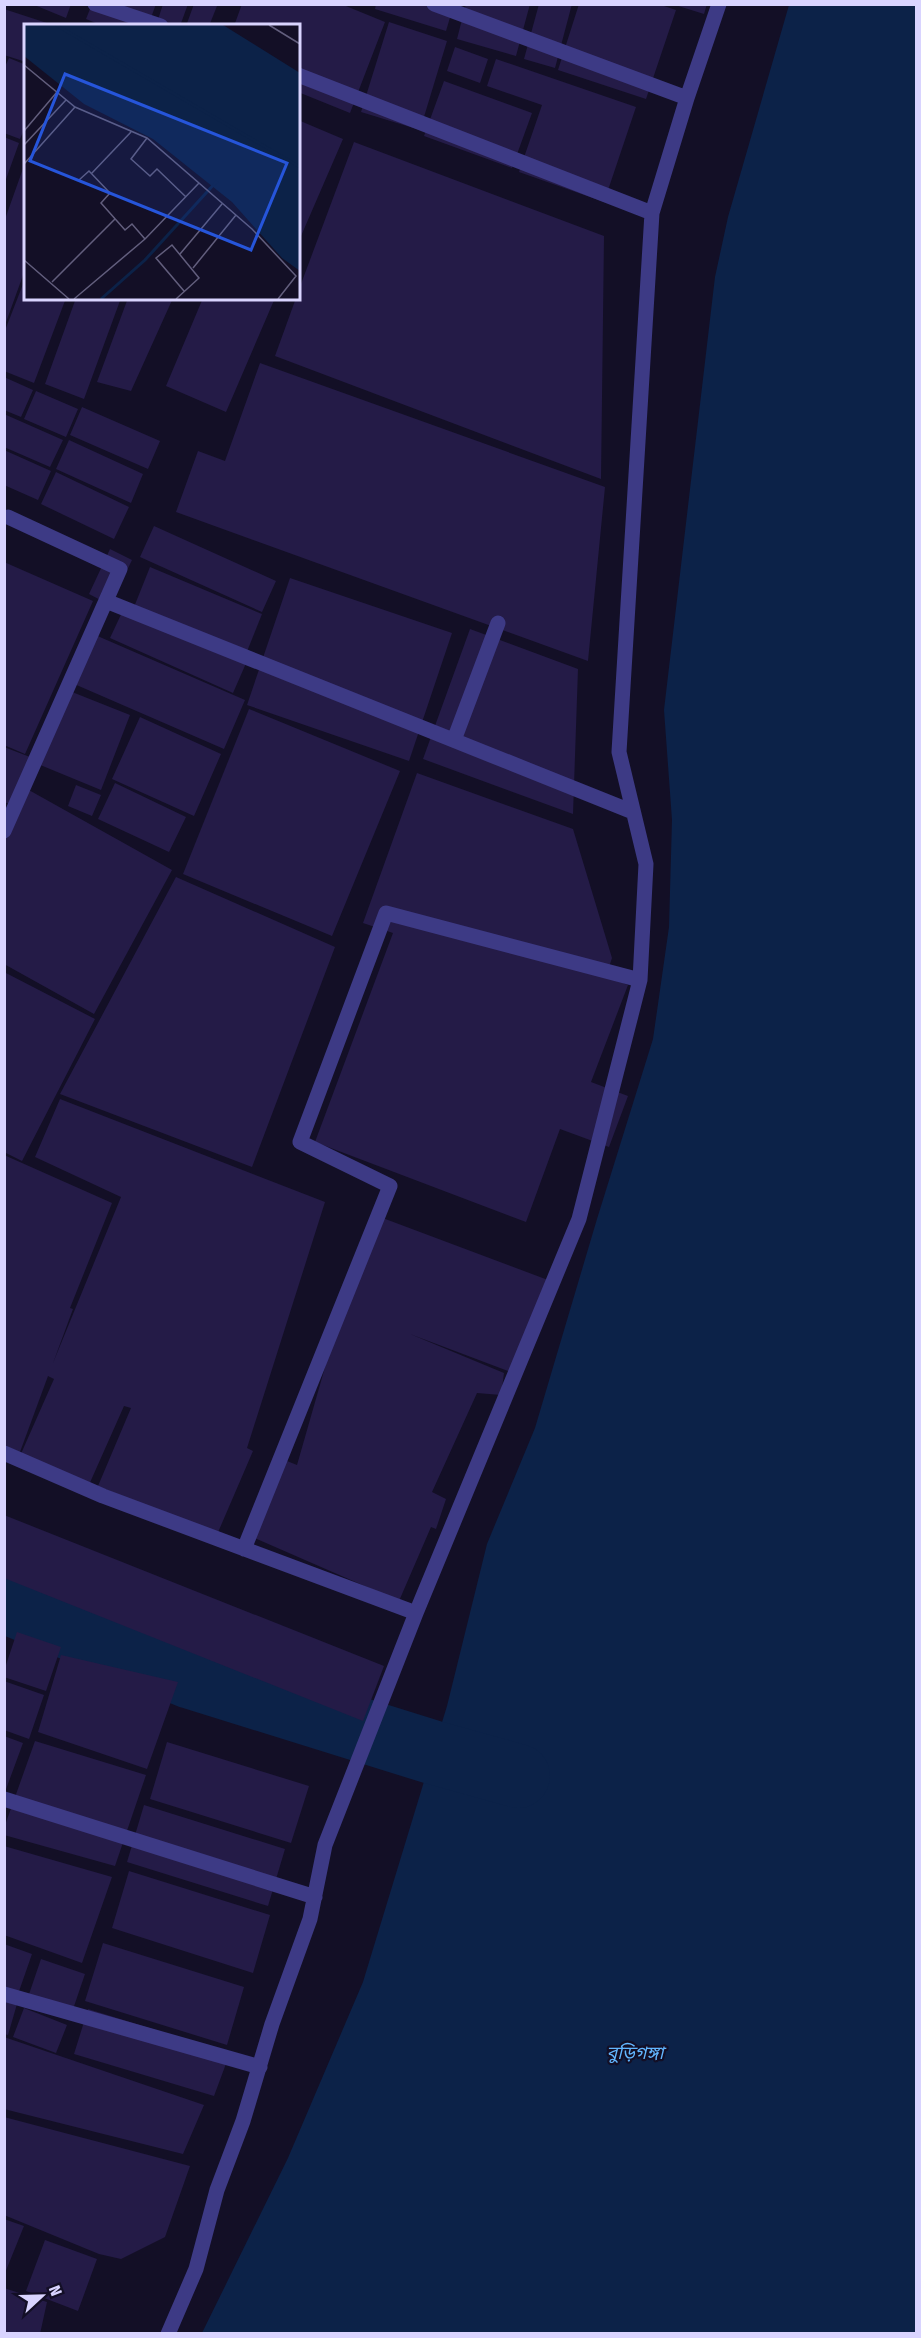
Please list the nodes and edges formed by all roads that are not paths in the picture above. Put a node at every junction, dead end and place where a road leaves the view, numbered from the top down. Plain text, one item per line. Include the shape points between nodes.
1 (95, 4) edge
2 (434, 4) edge
3 (719, 4) edge
4 (155, 24) edge
5 (300, 76) edge
6 (687, 98) junction
7 (652, 213) junction
8 (8, 517) dead end
9 (106, 602) junction
10 (498, 623) dead end
11 (454, 740) junction
12 (633, 812) junction
13 (4, 831) edge
14 (640, 980) junction
15 (4, 1453) edge
16 (244, 1549) junction
17 (416, 1613) junction
18 (4, 1799) edge
19 (315, 1897) junction
20 (4, 1994) edge
21 (260, 2067) junction
22 (168, 2334) edge

1 - 4 street
2 - 6 street
3 - 6 street
5 - 7 street
6 - 7 street
7 - 12 street via 620,752
8 - 9 street via 120,569
9 - 11 street
9 - 13 street
10 - 11 street
11 - 12 street
12 - 14 street via 646,864
14 - 16 street via 386,913 300,1142 390,1186
14 - 17 street via 579,1219
15 - 16 street
16 - 17 street
17 - 19 street via 325,1845
18 - 19 street
19 - 21 street
20 - 21 street
21 - 22 street via 217,2190 196,2269

